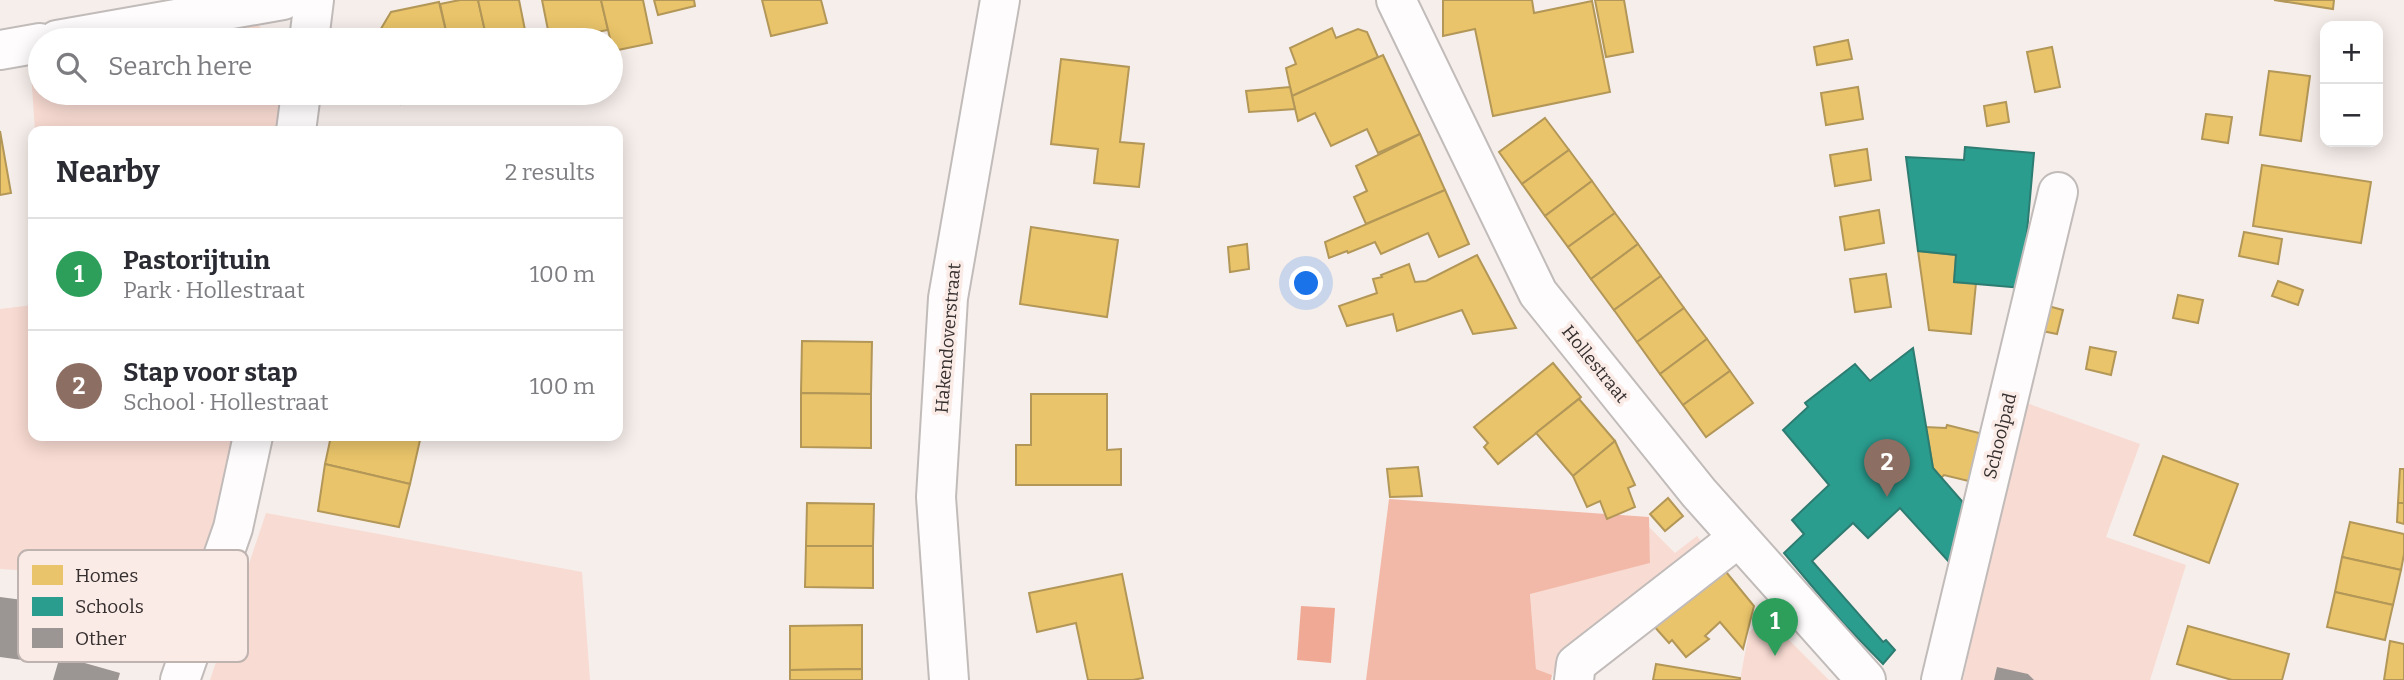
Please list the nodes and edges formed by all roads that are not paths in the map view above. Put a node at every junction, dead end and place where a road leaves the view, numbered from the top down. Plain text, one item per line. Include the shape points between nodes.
1 (283, 0) edge
2 (314, 0) edge
3 (1000, 0) edge
4 (1396, 0) edge
5 (125, 28) edge
6 (310, 28) edge
7 (28, 45) edge
8 (0, 50) edge
9 (299, 105) edge
10 (297, 126) edge
11 (2058, 191) dead end
12 (252, 441) edge
13 (1738, 538) junction
14 (225, 550) edge
15 (186, 662) edge
16 (180, 680) edge
17 (950, 680) edge
18 (1574, 680) edge
19 (1866, 680) edge
20 (1941, 680) edge

1 - 5 street
2 - 6 street
3 - 17 street, Hakendoverstraat via 948,298 936,497
4 - 13 street, Hollestraat via 1538,293
7 - 8 street
9 - 10 street
11 - 20 street, Schoolpad
12 - 14 street
13 - 18 street via 1576,664
13 - 19 street, Hollestraat
15 - 16 street

